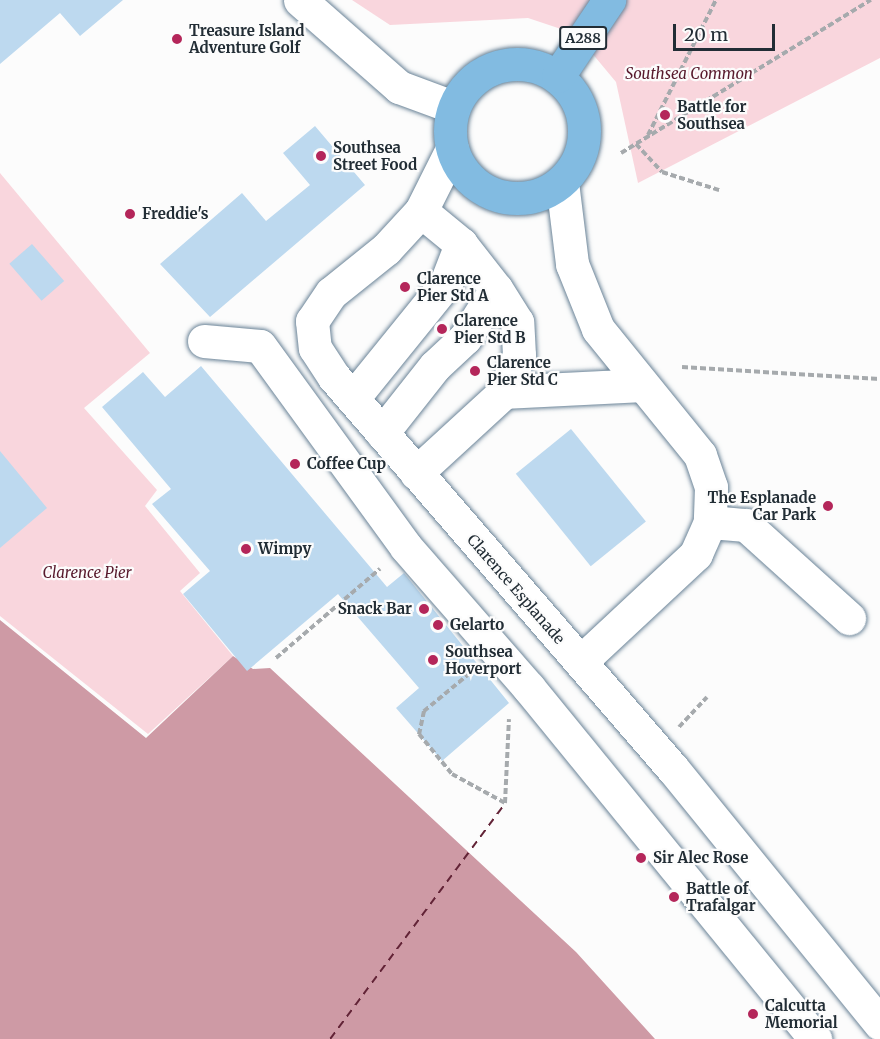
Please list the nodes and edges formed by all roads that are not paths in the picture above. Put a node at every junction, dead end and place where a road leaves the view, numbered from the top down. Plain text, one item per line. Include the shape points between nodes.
1 (300, 0) edge
2 (609, 0) edge
3 (558, 76) junction
4 (453, 107) junction
5 (452, 149) junction
6 (562, 182) junction
7 (421, 211) junction
8 (461, 244) junction
9 (496, 289) junction
10 (204, 341) dead end
11 (642, 385) junction
12 (504, 392) junction
13 (352, 398) junction
14 (382, 433) junction
15 (416, 473) junction
16 (710, 522) junction
17 (849, 618) dead end
18 (580, 662) junction
19 (880, 1024) edge
20 (815, 1039) edge

1 - 4 street via 399,87
2 - 3 main road, A288
3 - 4 main road via 539,67 498,66 471,82
3 - 6 main road via 582,109 585,129 579,158
4 - 5 main road
5 - 6 main road via 461,170 498,196 542,194
5 - 7 street, Clarence Esplanade
6 - 11 street via 572,264 598,329
7 - 8 street
7 - 13 street, Clarence Esplanade via 386,249 331,293 312,321 315,348
8 - 9 street
8 - 13 street via 446,283
9 - 12 street via 517,322 519,356
9 - 14 street via 465,338 435,366
10 - 20 street via 260,346 406,547 530,687
11 - 12 street
11 - 16 street via 700,455 711,487
12 - 15 street
13 - 14 street, Clarence Esplanade
14 - 15 street, Clarence Esplanade
15 - 18 street, Clarence Esplanade
16 - 17 street via 746,525
16 - 18 street via 696,555
18 - 19 street, Clarence Esplanade

